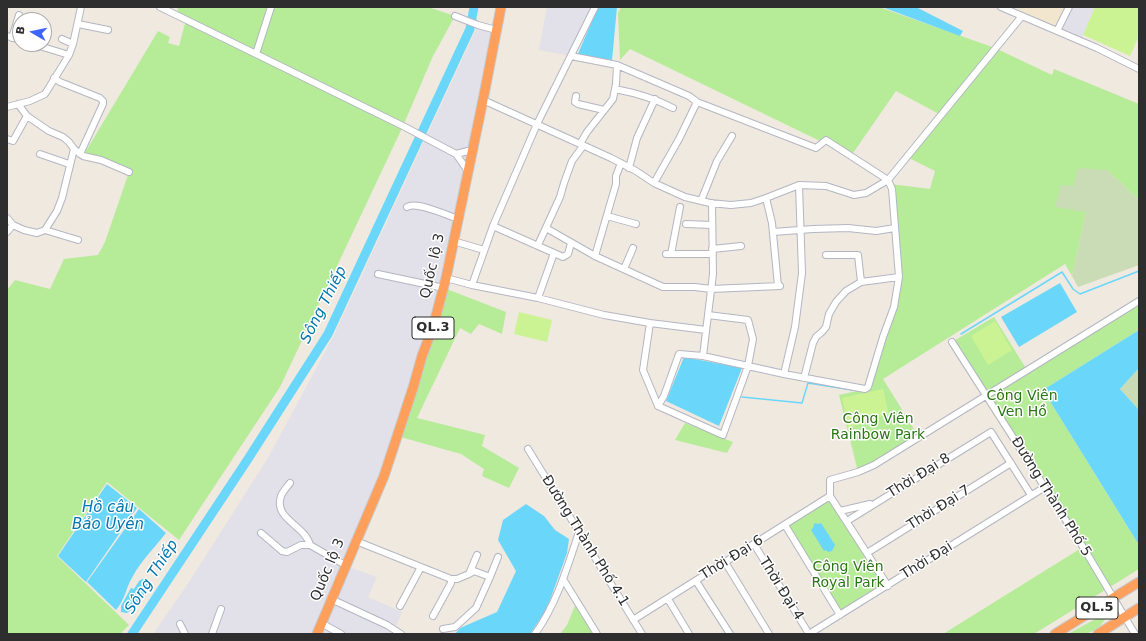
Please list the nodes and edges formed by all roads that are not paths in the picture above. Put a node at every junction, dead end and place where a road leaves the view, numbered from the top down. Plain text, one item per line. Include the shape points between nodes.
1 (81, 7) edge
2 (160, 7) edge
3 (271, 7) edge
4 (500, 7) edge
5 (595, 7) edge
6 (1001, 7) edge
7 (1069, 7) edge
8 (1022, 16) junction
9 (457, 17) dead end
10 (78, 24) junction
11 (108, 30) dead end
12 (496, 30) junction
13 (1057, 31) junction
14 (62, 39) dead end
15 (73, 44) junction
16 (52, 50) edge
17 (256, 54) junction
18 (69, 55) junction
19 (571, 56) junction
20 (617, 65) junction
21 (1139, 69) edge
22 (54, 78) junction
23 (615, 89) junction
24 (576, 96) dead end
25 (655, 99) junction
26 (483, 100) junction
27 (697, 102) junction
28 (18, 104) junction
29 (7, 106) edge
30 (673, 108) dead end
31 (604, 110) junction
32 (27, 116) junction
33 (538, 124) junction
34 (732, 136) dead end
35 (7, 139) edge
36 (581, 145) junction
37 (74, 149) junction
38 (472, 150) junction
39 (40, 154) dead end
40 (80, 154) junction
41 (456, 154) junction
42 (621, 163) junction
43 (69, 164) junction
44 (630, 168) junction
45 (468, 171) junction
46 (129, 172) dead end
47 (888, 180) junction
48 (654, 183) junction
49 (799, 185) junction
50 (766, 198) junction
51 (701, 201) junction
52 (712, 203) junction
53 (407, 207) dead end
54 (680, 207) dead end
55 (607, 216) junction
56 (7, 218) edge
57 (458, 219) junction
58 (636, 224) dead end
59 (686, 224) dead end
60 (13, 225) junction
61 (712, 225) junction
62 (493, 226) junction
63 (546, 228) junction
64 (895, 228) junction
65 (45, 230) junction
66 (801, 230) junction
67 (7, 232) edge
68 (773, 232) junction
69 (78, 240) dead end
70 (453, 241) junction
71 (571, 243) junction
72 (538, 245) junction
73 (741, 246) dead end
74 (633, 248) dead end
75 (484, 250) junction
76 (712, 252) junction
77 (554, 253) junction
78 (826, 255) dead end
79 (595, 256) junction
80 (624, 269) junction
81 (378, 274) dead end
82 (899, 277) junction
83 (446, 278) junction
84 (861, 282) junction
85 (472, 285) junction
86 (444, 288) junction
87 (711, 289) junction
88 (538, 298) junction
89 (1139, 301) edge
90 (708, 315) junction
91 (650, 323) junction
92 (706, 330) junction
93 (952, 342) dead end
94 (703, 356) junction
95 (748, 366) junction
96 (784, 374) junction
97 (804, 378) junction
98 (987, 395) junction
99 (658, 406) junction
100 (528, 449) dead end
101 (1011, 463) junction
102 (290, 483) dead end
103 (1045, 487) junction
104 (1031, 495) junction
105 (830, 496) junction
106 (876, 503) junction
107 (840, 511) junction
108 (847, 521) junction
109 (785, 524) junction
110 (579, 532) junction
111 (261, 533) dead end
112 (356, 541) junction
113 (754, 544) junction
114 (310, 545) junction
115 (867, 553) junction
116 (477, 555) dead end
117 (498, 557) dead end
118 (725, 562) junction
119 (345, 565) junction
120 (421, 567) junction
121 (470, 574) junction
122 (490, 577) junction
123 (451, 579) junction
124 (564, 579) junction
125 (696, 581) junction
126 (1139, 582) edge
127 (888, 586) junction
128 (668, 598) junction
129 (1113, 598) junction
130 (331, 599) junction
131 (400, 606) dead end
132 (1139, 608) edge
133 (220, 609) dead end
134 (840, 615) junction
135 (433, 616) dead end
136 (1125, 617) junction
137 (633, 620) junction
138 (321, 623) junction
139 (180, 624) dead end
140 (443, 629) dead end
141 (185, 634) edge
142 (212, 634) edge
143 (317, 634) edge
144 (341, 634) edge
145 (401, 634) edge
146 (535, 634) edge
147 (597, 634) edge
148 (642, 634) edge
149 (689, 634) edge
150 (730, 634) edge
151 (769, 634) edge
152 (809, 634) edge
153 (1055, 634) edge
154 (1098, 634) edge
155 (1135, 634) edge

1 - 10 street
2 - 17 street
3 - 17 street
4 - 12 highway, Quốc lộ 3 / QL.3
5 - 19 street
6 - 8 street
7 - 13 street
8 - 13 street
8 - 47 street
9 - 12 street
10 - 11 street
10 - 15 street
12 - 26 highway, Quốc lộ 3 / QL.3
13 - 21 street
14 - 15 street
15 - 18 street
16 - 18 street
17 - 41 street
18 - 22 street
19 - 20 street
19 - 33 street
20 - 23 street
20 - 27 street via 689,96
22 - 28 street via 45,94 30,102
22 - 40 street via 103,101
23 - 25 street
23 - 31 street via 613,99
24 - 31 street via 575,102 578,104
25 - 30 street
25 - 44 street via 637,138
26 - 33 street
26 - 38 highway, Quốc lộ 3 / QL.3
27 - 47 street via 816,148 826,140
27 - 48 street
28 - 29 street
28 - 32 street
31 - 36 street
32 - 35 street via 13,141
32 - 37 street via 63,137
33 - 36 street
33 - 62 street
34 - 51 street via 717,161
36 - 42 street
36 - 63 street via 572,161
37 - 40 street
37 - 43 street
38 - 41 street
38 - 45 highway, Quốc lộ 3 / QL.3
39 - 43 street
40 - 46 street
41 - 45 street
42 - 44 street
42 - 55 street
43 - 65 street via 62,198
44 - 48 street
45 - 57 highway, Quốc lộ 3 / QL.3
47 - 49 street via 866,193 854,195 826,186
47 - 64 street via 892,189
48 - 51 street via 684,197
49 - 50 street
49 - 66 street
50 - 52 street via 731,205
50 - 68 street
51 - 52 street
52 - 61 street
53 - 57 street via 417,205
54 - 76 street via 668,254
55 - 58 street
55 - 79 street
56 - 60 street
57 - 70 highway, Quốc lộ 3 / QL.3
59 - 61 street
60 - 65 street via 32,233
60 - 67 street
61 - 76 street
62 - 72 street
62 - 75 street
63 - 71 street
63 - 72 street
64 - 66 street via 876,231 848,228
64 - 82 street
65 - 69 street
66 - 68 street
66 - 96 street via 802,273 799,301
68 - 87 street via 779,286
70 - 75 street
70 - 83 highway, Quốc lộ 3 / QL.3
71 - 77 street via 565,257
71 - 79 street
72 - 77 street
73 - 76 street
74 - 80 street
75 - 85 street
76 - 87 street
77 - 88 street
78 - 84 street via 858,255
79 - 80 street
80 - 87 street via 663,287
81 - 86 street
82 - 84 street
82 - 97 street via 894,307 868,387 865,389
83 - 85 street
83 - 86 highway, Quốc lộ 3 / QL.3
84 - 97 street via 846,291 836,302 826,327 813,343
85 - 88 street
86 - 112 highway, Quốc lộ 3 / QL.3 via 384,476
87 - 90 street
88 - 91 street via 604,315
89 - 98 street
90 - 92 street
90 - 95 street via 748,320 753,339
91 - 92 street
91 - 99 street via 643,370
92 - 94 street
93 - 98 street, Đường Thành Phố 5
94 - 95 street
94 - 99 street via 679,354
95 - 96 street
95 - 99 street via 722,435
96 - 97 street
98 - 103 street, Đường Thành Phố 5
98 - 105 street via 874,465 830,480
100 - 110 street, Đường Thành Phố 4.1
101 - 104 street
101 - 106 street, Thời Đại 8 via 991,432
101 - 115 street, Thời Đại 7
102 - 114 street via 281,496 281,509 305,534
103 - 104 street, Thời Đại
103 - 129 street, Đường Thành Phố 5
104 - 127 street, Thời Đại
105 - 107 street
105 - 109 street, Thời Đại 6
106 - 107 street
106 - 108 street, Thời Đại 8
107 - 108 street
108 - 115 street
109 - 113 street, Thời Đại 6
109 - 134 street
110 - 124 street
110 - 137 street, Đường Thành Phố 4.1
111 - 114 street via 282,551 287,552 301,545
112 - 119 highway, Quốc lộ 3 / QL.3
112 - 120 street
113 - 118 street, Thời Đại 6
113 - 152 street, Thời Đại 4
114 - 119 street
115 - 127 street
116 - 121 street
117 - 122 street
118 - 125 street, Thời Đại 6
118 - 151 street
119 - 130 highway, Quốc lộ 3 / QL.3
120 - 123 street
120 - 131 street
121 - 122 street via 474,571
121 - 123 street
122 - 140 street via 476,608 455,627
123 - 135 street
124 - 146 street via 547,617
124 - 147 street
125 - 128 street, Thời Đại 6
125 - 150 street
126 - 129 highway, QL.5
127 - 134 street, Thời Đại
128 - 137 street, Thời Đại 6
128 - 149 street
129 - 136 street, Đường Thành Phố 5
129 - 153 highway, QL.5
130 - 138 highway, Quốc lộ 3 / QL.3
130 - 145 street via 388,625
132 - 136 highway, QL.5
133 - 142 street
134 - 152 street, Thời Đại
136 - 154 highway, QL.5
136 - 155 street, Đường Thành Phố 5
137 - 148 street, Đường Thành Phố 4.1
138 - 143 highway, Quốc lộ 3 / QL.3
138 - 144 street
139 - 141 street

